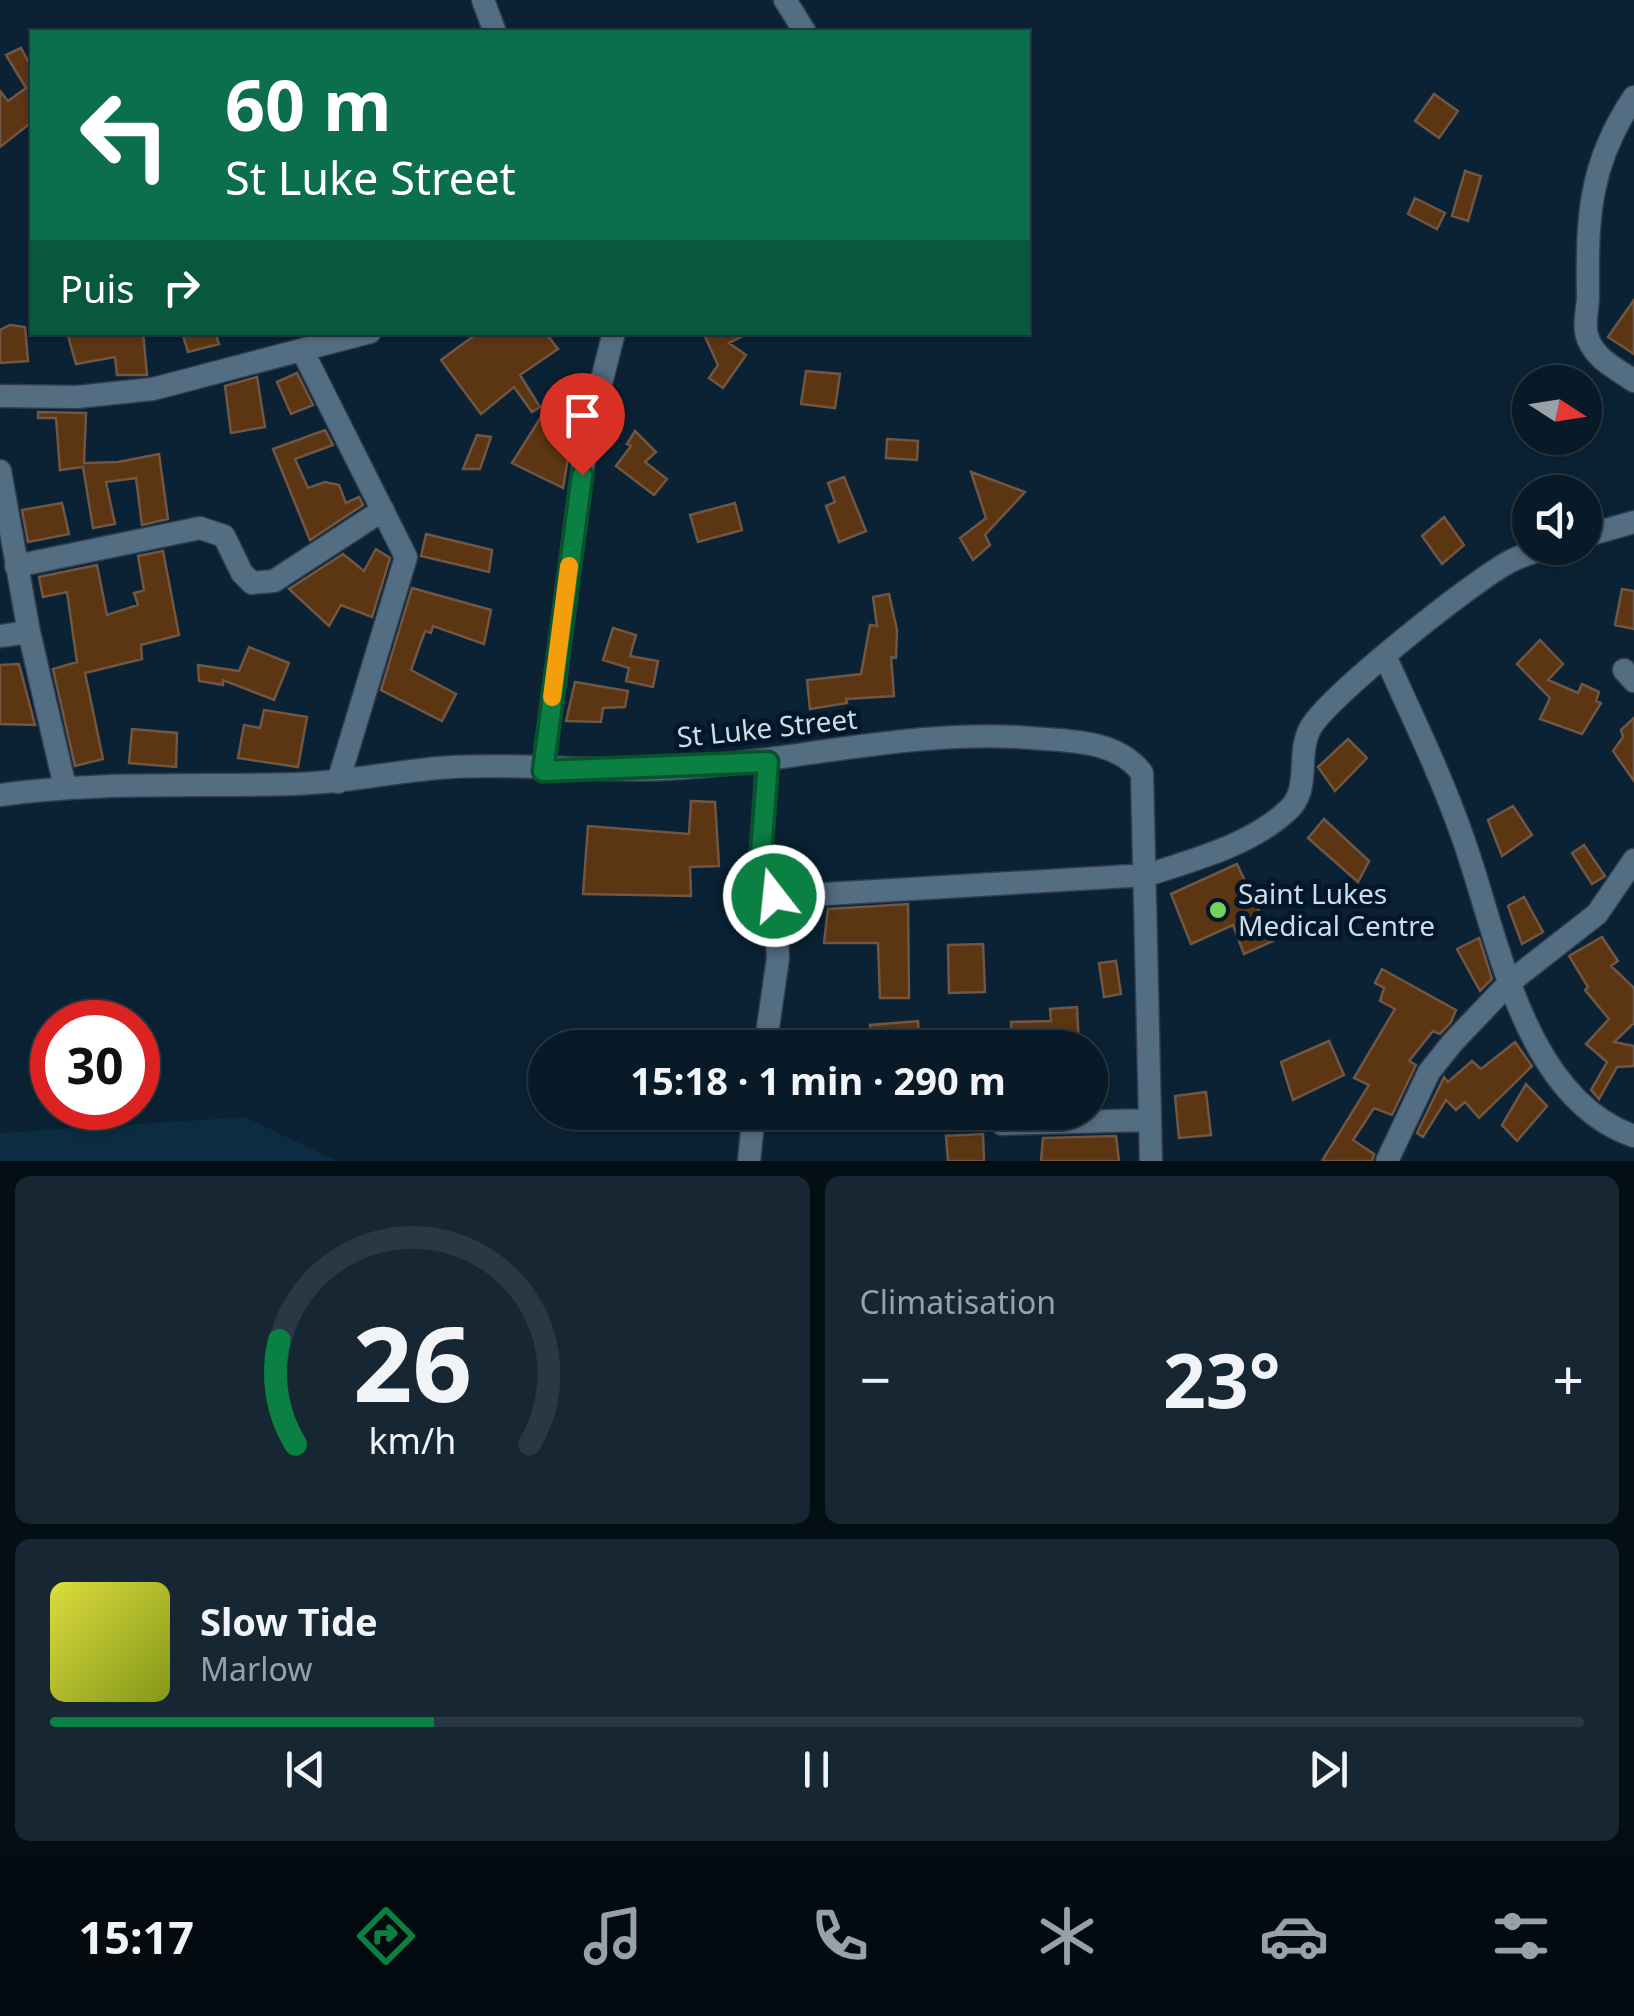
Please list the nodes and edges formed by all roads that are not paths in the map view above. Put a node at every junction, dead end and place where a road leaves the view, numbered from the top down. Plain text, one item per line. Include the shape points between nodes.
1 (482, 0) edge
2 (785, 0) edge
3 (494, 30) edge
4 (804, 30) edge
5 (1634, 97) edge
6 (359, 335) edge
7 (613, 335) edge
8 (302, 350) junction
9 (1634, 381) edge
10 (0, 396) edge
11 (0, 471) edge
12 (382, 510) junction
13 (1634, 522) edge
14 (1602, 531) edge
15 (1512, 561) edge
16 (16, 566) junction
17 (29, 632) junction
18 (0, 636) edge
19 (1385, 656) junction
20 (768, 762) junction
21 (543, 771) junction
22 (338, 782) junction
23 (65, 787) junction
24 (0, 795) edge
25 (1634, 860) edge
26 (1147, 875) junction
27 (774, 896) junction
28 (1510, 982) junction
29 (768, 1030) edge
30 (1148, 1120) junction
31 (1108, 1121) edge
32 (752, 1130) edge
33 (1634, 1136) edge
34 (749, 1161) edge
35 (1151, 1161) edge
36 (1387, 1161) edge

1 - 3 street
2 - 4 street
5 - 9 street via 1593,178 1586,335 1595,354
6 - 8 street
7 - 21 street via 586,443
8 - 10 street via 152,389
8 - 12 street
11 - 16 street
12 - 16 street via 263,583 242,573 224,536 200,528
12 - 22 street via 402,544 403,574
13 - 14 street
15 - 19 street
16 - 17 street
17 - 18 street
17 - 23 street
19 - 26 street via 1312,726 1298,798 1286,813 1201,858
19 - 28 street via 1462,834
20 - 21 street, St Luke Street
20 - 26 street, St Luke Street via 966,738 1030,737 1114,748 1142,773
20 - 27 street via 761,852
21 - 22 street, St Luke Street via 450,767
22 - 23 street, St Luke Street
23 - 24 street, St Luke Street
25 - 28 street via 1596,914
26 - 27 street
26 - 30 street, St Luke Street
27 - 29 street via 778,958
28 - 33 street via 1541,1050 1588,1114
28 - 36 street via 1428,1072
30 - 31 street
30 - 35 street, St Luke Street
32 - 34 street

